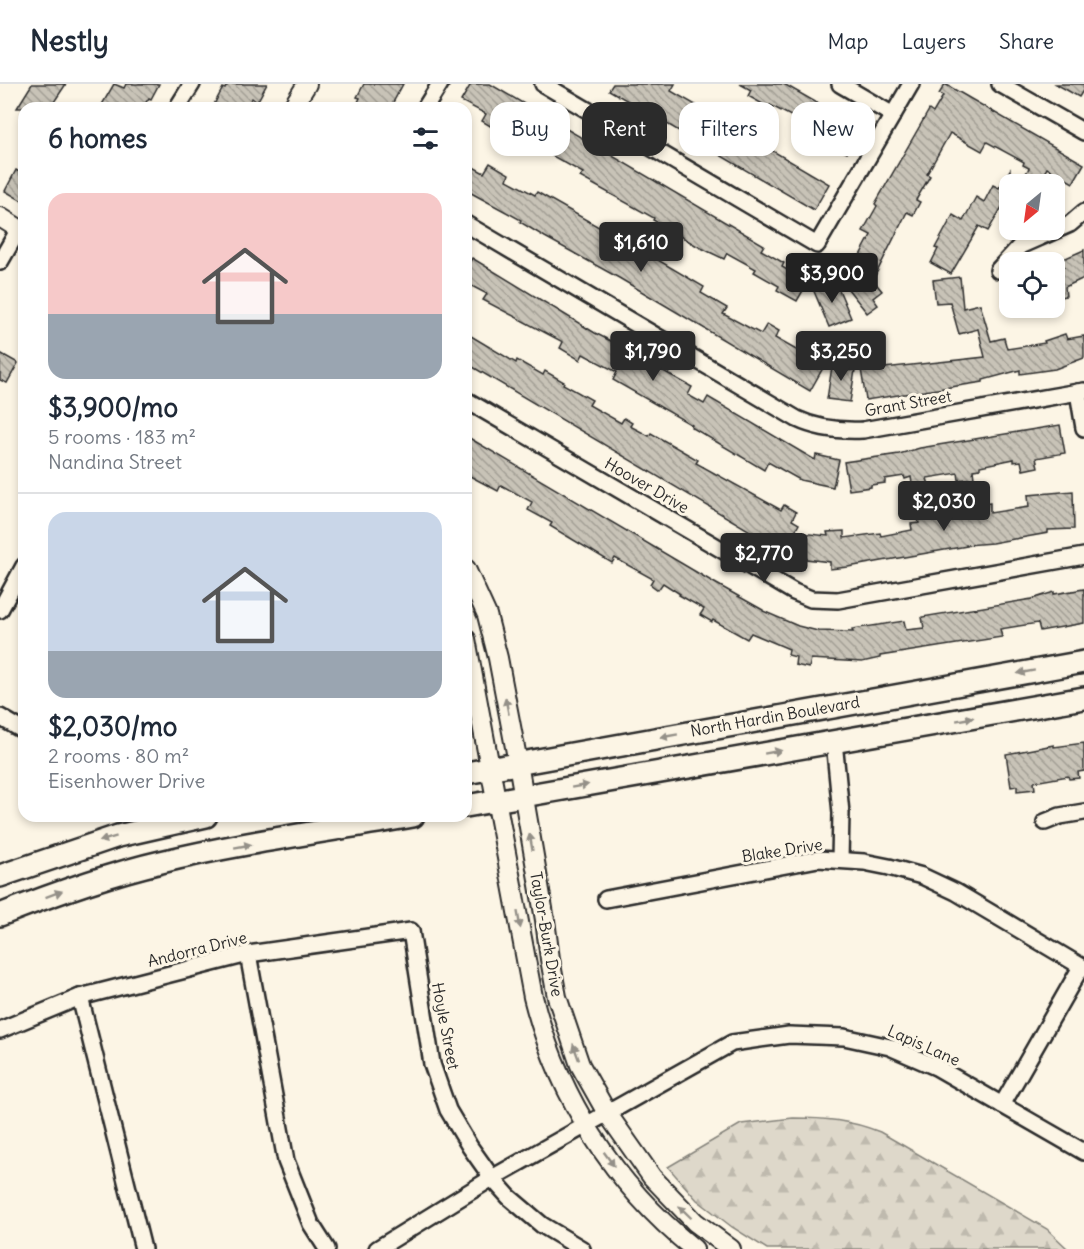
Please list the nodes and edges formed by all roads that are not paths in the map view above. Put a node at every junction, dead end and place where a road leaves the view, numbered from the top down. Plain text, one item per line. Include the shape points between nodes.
1 (192, 84) edge
2 (307, 84) edge
3 (440, 84) edge
4 (543, 84) edge
5 (840, 84) edge
6 (911, 84) edge
7 (1000, 84) edge
8 (181, 102) edge
9 (296, 102) edge
10 (429, 102) edge
11 (893, 115) junction
12 (1084, 132) edge
13 (1084, 212) edge
14 (0, 217) edge
15 (18, 228) edge
16 (472, 228) edge
17 (18, 237) edge
18 (0, 262) edge
19 (998, 270) dead end
20 (1081, 392) edge
21 (472, 404) edge
22 (1084, 428) edge
23 (1084, 556) edge
24 (18, 578) edge
25 (472, 581) edge
26 (0, 610) edge
27 (1084, 662) edge
28 (472, 670) edge
29 (1084, 698) edge
30 (0, 717) edge
31 (18, 728) edge
32 (834, 741) junction
33 (518, 763) junction
34 (491, 768) junction
35 (472, 771) edge
36 (523, 796) junction
37 (497, 801) junction
38 (472, 805) edge
39 (1084, 812) edge
40 (180, 822) edge
41 (379, 822) edge
42 (1045, 822) dead end
43 (840, 860) junction
44 (0, 876) edge
45 (606, 899) dead end
46 (0, 915) edge
47 (411, 931) joint
48 (248, 954) junction
49 (1083, 968) edge
50 (80, 997) junction
51 (0, 1030) edge
52 (1002, 1105) junction
53 (607, 1113) junction
54 (585, 1125) junction
55 (1084, 1152) edge
56 (492, 1178) junction
57 (143, 1249) edge
58 (327, 1249) edge
59 (377, 1249) edge
60 (582, 1249) edge
61 (694, 1249) edge
62 (730, 1249) edge

1 - 8 street
2 - 9 street
3 - 10 street
4 - 11 street via 817,245
5 - 11 street
6 - 11 street
7 - 12 street
13 - 19 street via 1070,224 1020,246
14 - 15 street
16 - 20 street, Grant Street via 814,426 863,430
17 - 18 street
20 - 22 street
21 - 23 street, Hoover Drive via 811,599 838,600
24 - 26 street
33 -> 25 street, Taylor-Burk Drive via 487,615
27 -> 33 main road, North Hardin Boulevard
28 - 34 street, Taylor-Burk Drive
32 -> 29 main road
30 - 31 street
36 -> 32 main road
32 - 43 street via 841,813
33 - 34 main road, North Hardin Boulevard
33 - 36 street, Taylor-Burk Drive
34 - 35 main road, North Hardin Boulevard
34 - 37 street, Taylor-Burk Drive
36 - 37 main road
53 -> 36 street, Taylor-Burk Drive via 580,1065 558,997
37 - 38 main road
37 -> 54 street, Taylor-Burk Drive via 539,1022 556,1068
39 - 42 street
40 -> 44 main road via 118,836
46 -> 41 main road via 75,886 159,862
43 - 45 street, Blake Drive via 818,860
43 - 49 street, Blake Drive via 922,876
47 - 48 street, Andorra Drive
47 - 56 street, Hoyle Street via 432,1064 448,1110
48 - 50 street, Andorra Drive
48 - 58 street via 286,1161 311,1224
49 - 52 street
50 - 51 street, Andorra Drive
50 - 57 street
52 - 53 street, Lapis Lane via 936,1067 890,1047 844,1037 789,1035 732,1043
52 - 55 street, Lapis Lane
53 - 54 street, Lapis Lane
62 -> 53 street, Taylor-Burk Drive via 672,1199 630,1149
54 - 56 street, Lapis Lane
54 -> 61 street, Taylor-Burk Drive via 622,1177
56 - 59 street, Lapis Lane
56 - 60 street, Hoyle Street via 524,1211

